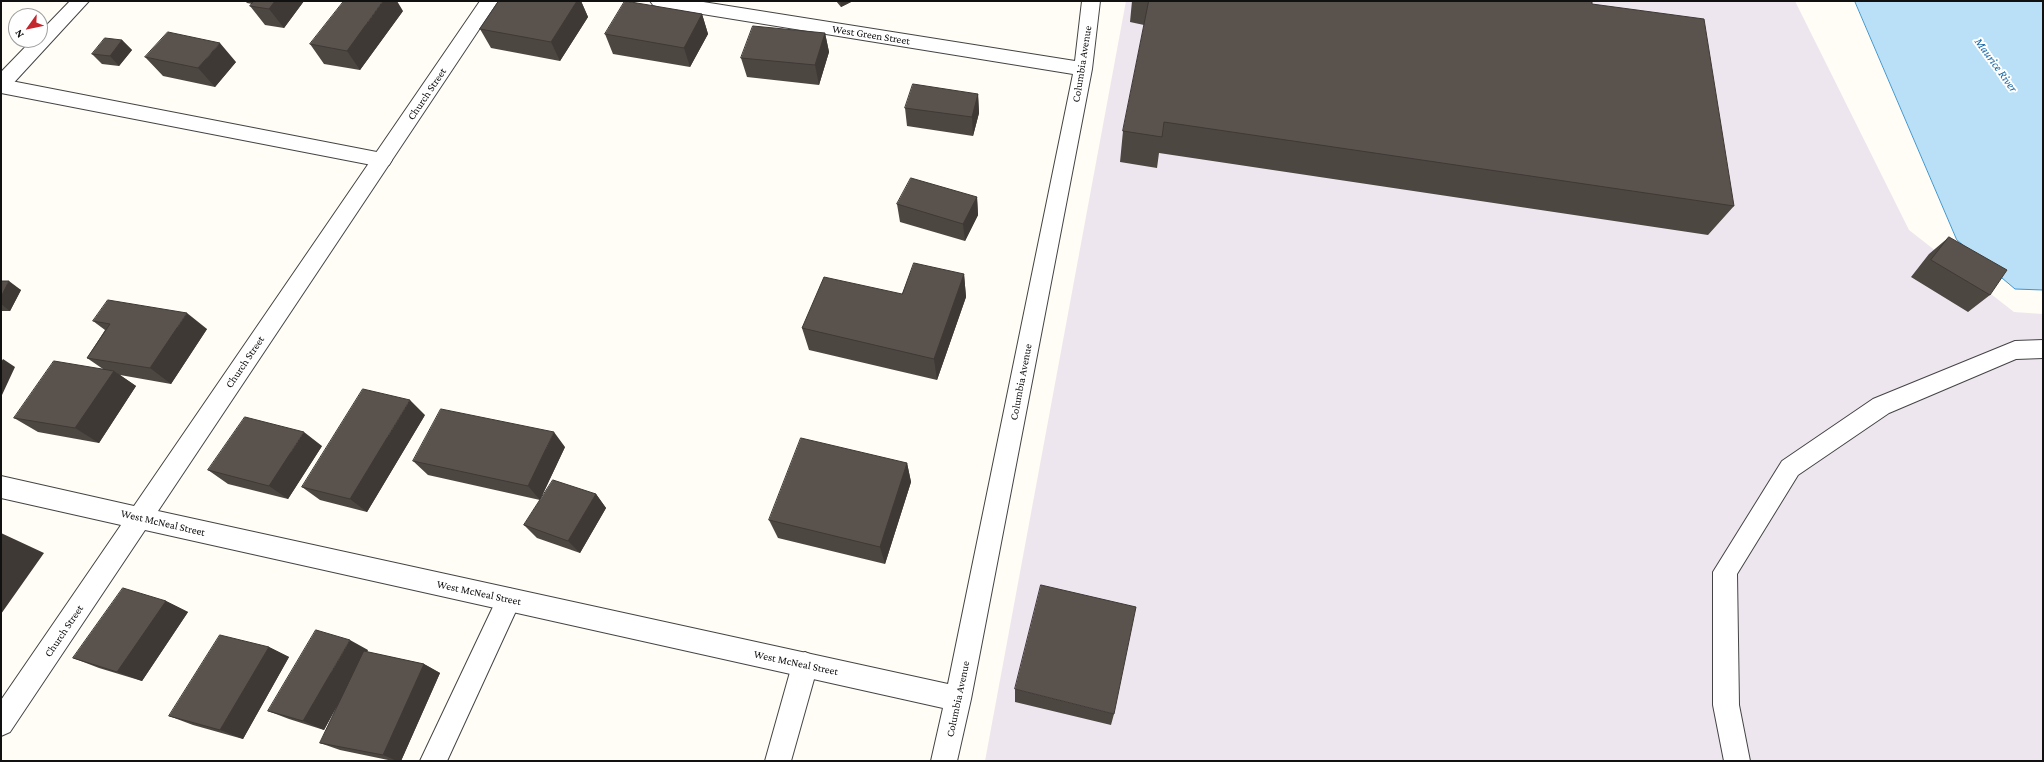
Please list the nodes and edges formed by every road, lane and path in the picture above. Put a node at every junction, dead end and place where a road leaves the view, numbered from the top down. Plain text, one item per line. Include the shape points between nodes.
1 (80, 1) edge
2 (489, 1) edge
3 (659, 1) edge
4 (1091, 1) edge
5 (1083, 70) junction
6 (1, 85) edge
7 (382, 160) junction
8 (2043, 349) edge
9 (1, 487) edge
10 (140, 518) junction
11 (510, 600) junction
12 (805, 665) junction
13 (958, 699) junction
14 (1, 723) edge
15 (434, 761) edge
16 (778, 761) edge
17 (944, 761) edge
18 (1737, 761) edge

1 - 6 street
2 - 7 street, Church Street
3 - 5 street, West Green Street
4 - 5 street, Columbia Avenue
5 - 13 street, Columbia Avenue
6 - 7 street
7 - 10 street, Church Street
8 - 18 street via 2015,350 1881,406 1790,468 1725,572 1726,706
9 - 10 street, West McNeal Street
10 - 11 street, West McNeal Street
10 - 14 street, Church Street
11 - 12 street, West McNeal Street
11 - 15 street
12 - 13 street, West McNeal Street
12 - 16 street
13 - 17 street, Columbia Avenue

